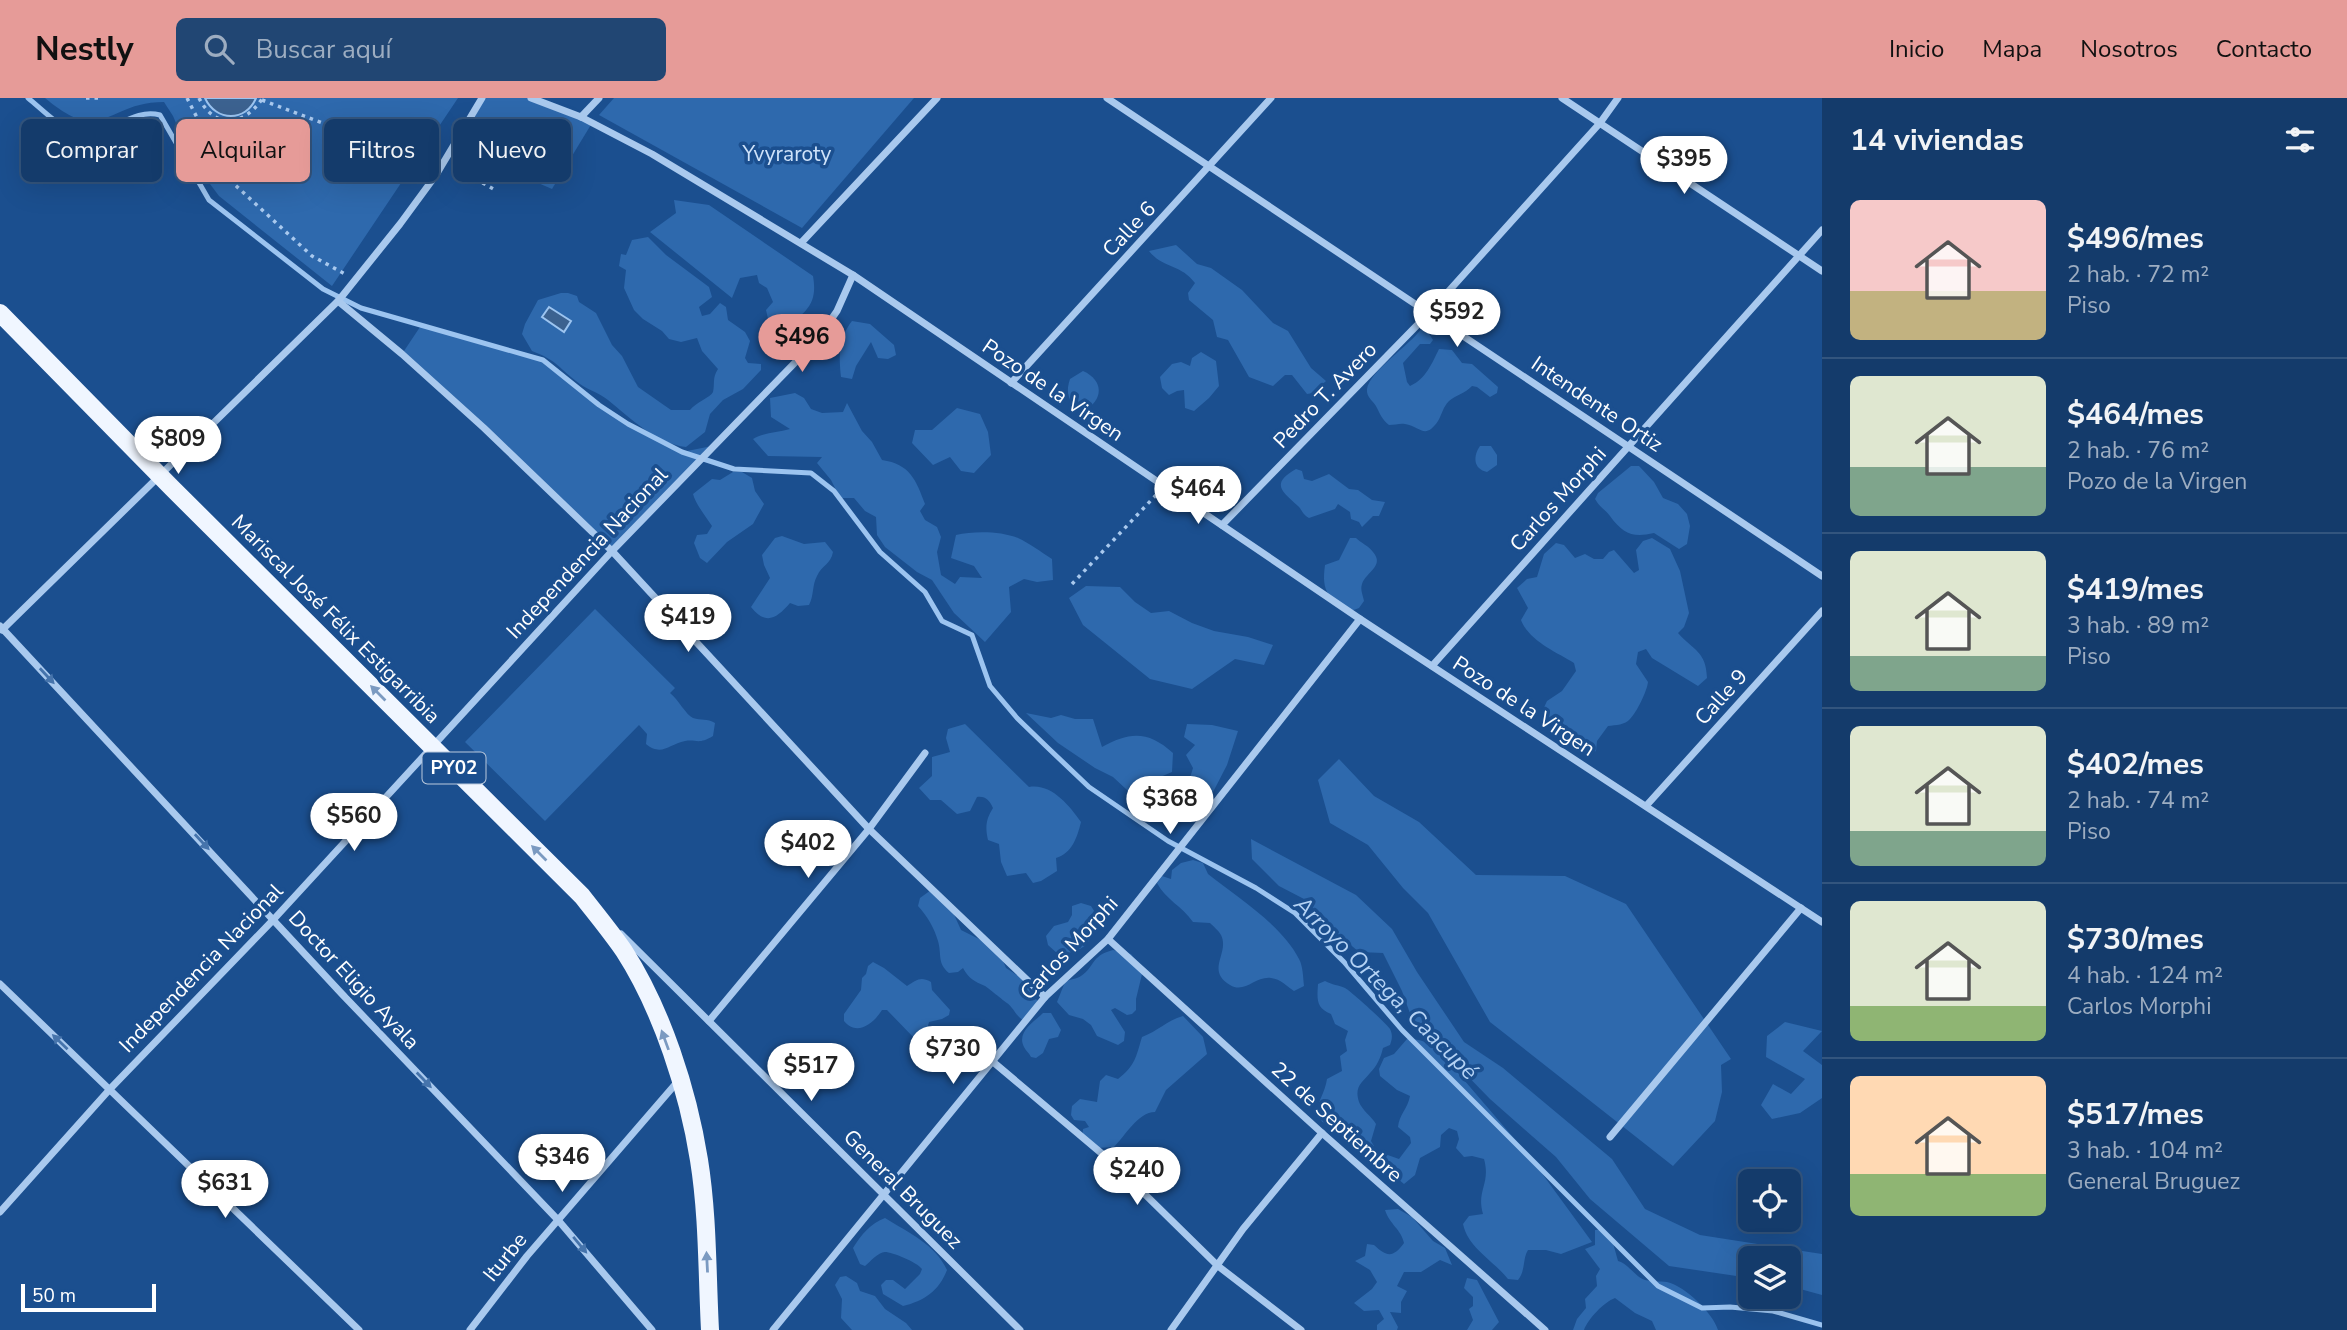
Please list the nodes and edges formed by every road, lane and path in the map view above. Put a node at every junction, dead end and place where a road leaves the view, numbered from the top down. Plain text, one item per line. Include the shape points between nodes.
1 (86, 98) edge
2 (102, 98) edge
3 (187, 98) edge
4 (199, 98) edge
5 (482, 98) edge
6 (531, 98) edge
7 (599, 98) edge
8 (937, 98) edge
9 (1107, 98) edge
10 (1271, 98) edge
11 (1562, 98) edge
12 (1618, 98) edge
13 (262, 99) edge
14 (581, 117) junction
15 (1600, 122) junction
16 (324, 123) edge
17 (445, 162) junction
18 (1210, 167) junction
19 (439, 171) edge
20 (431, 182) edge
21 (495, 190) dead end
22 (1822, 230) edge
23 (801, 243) junction
24 (1799, 256) junction
25 (1822, 271) edge
26 (853, 275) junction
27 (356, 280) junction
28 (339, 301) junction
29 (0, 313) edge
30 (1429, 313) junction
31 (1011, 383) junction
32 (1629, 446) junction
33 (159, 475) junction
34 (1164, 487) junction
35 (1222, 526) junction
36 (612, 551) junction
37 (1822, 576) edge
38 (1072, 584) dead end
39 (1822, 611) edge
40 (1360, 618) junction
41 (1, 629) edge
42 (1432, 666) junction
43 (432, 746) junction
44 (925, 752) dead end
45 (1646, 806) junction
46 (869, 829) junction
47 (582, 896) junction
48 (1801, 908) junction
49 (274, 919) junction
50 (1822, 922) edge
51 (1108, 939) junction
52 (0, 984) edge
53 (1045, 997) junction
54 (709, 1021) junction
55 (992, 1062) junction
56 (680, 1080) junction
57 (110, 1089) junction
58 (1322, 1133) junction
59 (1610, 1137) dead end
60 (882, 1194) junction
61 (0, 1212) edge
62 (558, 1220) junction
63 (1218, 1266) junction
64 (359, 1330) edge
65 (470, 1330) edge
66 (652, 1330) edge
67 (710, 1330) edge
68 (773, 1330) edge
69 (1020, 1330) edge
70 (1171, 1330) edge
71 (1301, 1330) edge
72 (1545, 1330) edge

1 - 2 path
3 - 27 path via 220,171 312,256
4 - 13 path via 207,111 235,122 251,113
5 - 17 street
6 - 14 street, Pozo de la Virgen
7 - 14 street
8 - 23 street
9 - 18 street, Intendente Ortiz
10 - 18 street, Calle 6
11 - 15 street
12 - 15 street, Pedro T. Avero
13 - 16 path
14 - 23 street, Pozo de la Virgen
15 - 24 street
15 - 30 street, Pedro T. Avero
17 - 19 street
17 - 21 path
18 - 30 street, Intendente Ortiz
18 - 31 street, Calle 6
20 - 27 street
22 - 24 street, Carlos Morphi
23 - 26 street, Pozo de la Virgen
24 - 25 street
24 - 32 street, Carlos Morphi
26 - 31 street, Pozo de la Virgen
26 - 36 street, Independencia Nacional via 828,326
27 - 28 street
28 - 33 street
28 - 36 street via 484,428
29 - 33 main road, Mariscal José Félix Estigarribia / PY02
30 - 32 street, Intendente Ortiz
30 - 35 street, Pedro T. Avero
31 - 34 street, Pozo de la Virgen
32 - 37 street, Intendente Ortiz
32 - 42 street, Carlos Morphi
33 - 41 street
43 -> 33 main road, Mariscal José Félix Estigarribia / PY02
34 - 35 street, Pozo de la Virgen
34 - 38 path
35 - 40 street, Pozo de la Virgen
36 - 43 street, Independencia Nacional
36 - 46 street
39 - 45 street, Calle 9
40 - 42 street, Pozo de la Virgen
40 - 51 street, Carlos Morphi
41 -> 49 street, Doctor Eligio Ayala
42 - 45 street, Pozo de la Virgen
47 -> 43 main road, Mariscal José Félix Estigarribia / PY02
43 - 49 street, Independencia Nacional
44 - 46 street
45 - 48 street, Pozo de la Virgen
46 - 53 street
46 - 54 street
47 - 54 street, General Bruguez
56 -> 47 main road, Mariscal José Félix Estigarribia / PY02 via 657,1016 624,951
48 - 50 street, Pozo de la Virgen
48 - 59 street
49 - 57 street, Independencia Nacional
49 -> 62 street, Doctor Eligio Ayala
51 - 53 street, Carlos Morphi
51 - 58 street, 22 de Septiembre
57 -> 52 street
53 - 55 street, Carlos Morphi
54 - 60 street, General Bruguez
55 - 60 street, Carlos Morphi
55 - 63 street via 1112,1163
56 - 62 street, Iturbe
67 -> 56 main road, Mariscal José Félix Estigarribia / PY02 via 699,1162
57 - 61 street, Independencia Nacional
57 - 64 street
58 - 63 street
58 - 72 street, 22 de Septiembre
60 - 68 street, Carlos Morphi
60 - 69 street, General Bruguez
62 - 65 street, Iturbe
62 -> 66 street, Doctor Eligio Ayala
63 - 70 street
63 - 71 street

